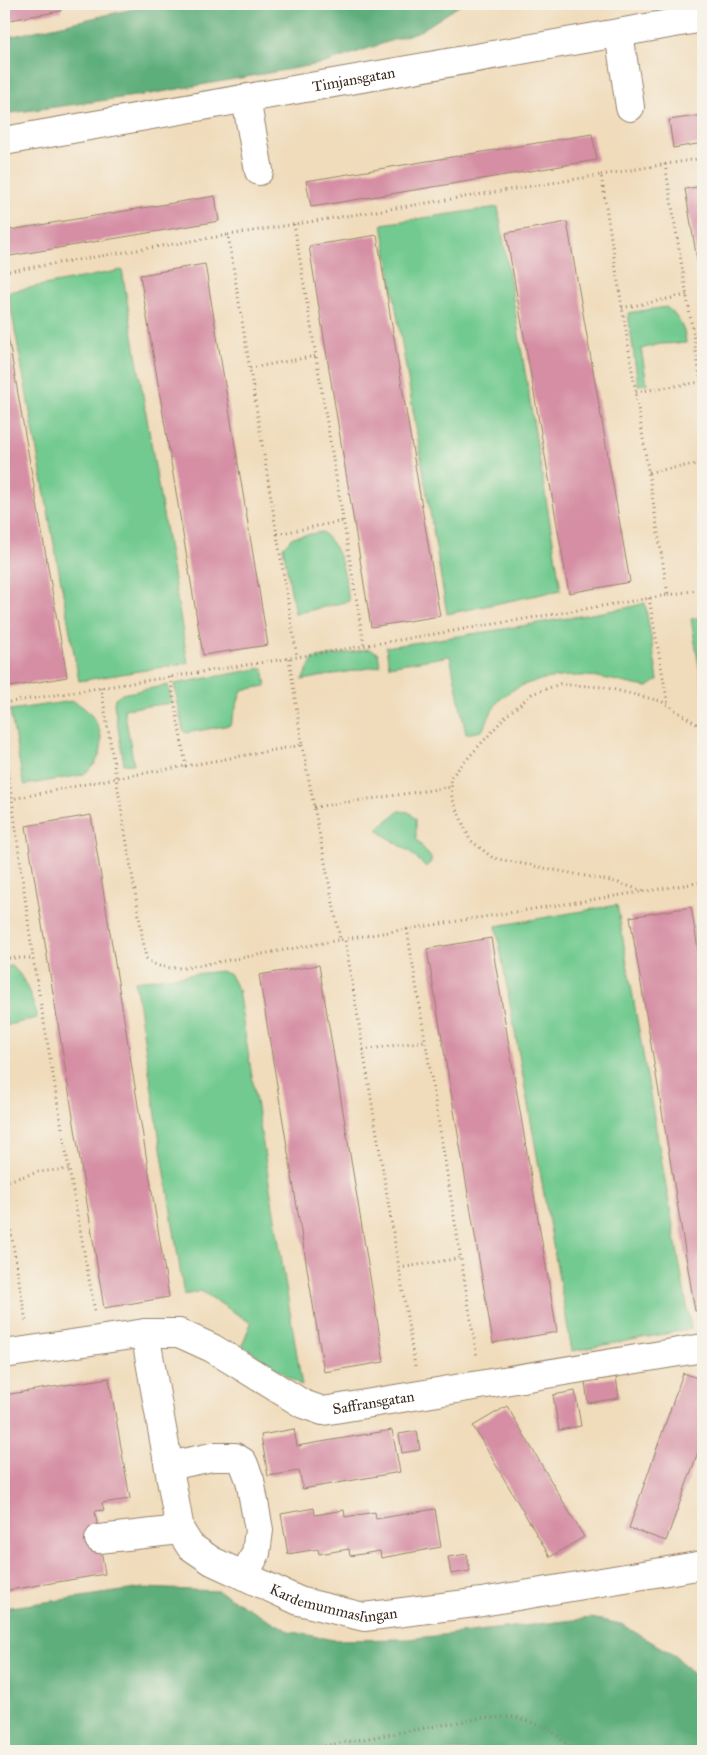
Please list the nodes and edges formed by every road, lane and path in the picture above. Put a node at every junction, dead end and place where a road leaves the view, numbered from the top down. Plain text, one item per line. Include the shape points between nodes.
1 (703, 18) edge
2 (619, 33) junction
3 (246, 99) junction
4 (630, 107) dead end
5 (4, 141) edge
6 (703, 158) edge
7 (666, 164) junction
8 (259, 171) dead end
9 (601, 175) junction
10 (294, 224) junction
11 (228, 235) junction
12 (4, 272) edge
13 (687, 294) junction
14 (622, 308) junction
15 (316, 356) junction
16 (250, 368) junction
17 (701, 382) junction
18 (636, 392) junction
19 (703, 394) edge
20 (703, 463) edge
21 (649, 472) junction
22 (343, 521) junction
23 (277, 534) junction
24 (703, 589) edge
25 (668, 594) junction
26 (649, 598) junction
27 (364, 645) junction
28 (297, 657) junction
29 (289, 658) junction
30 (170, 677) junction
31 (101, 687) junction
32 (4, 703) edge
33 (668, 706) junction
34 (703, 728) edge
35 (302, 745) junction
36 (4, 753) edge
37 (186, 766) junction
38 (116, 778) junction
39 (452, 787) junction
40 (12, 799) junction
41 (4, 800) edge
42 (314, 807) junction
43 (703, 882) edge
44 (643, 892) junction
45 (407, 929) junction
46 (345, 939) junction
47 (340, 940) junction
48 (4, 958) edge
49 (33, 958) junction
50 (425, 1041) junction
51 (363, 1050) junction
52 (68, 1169) junction
53 (4, 1182) edge
54 (4, 1191) edge
55 (461, 1258) junction
56 (399, 1268) junction
57 (96, 1315) dead end
58 (26, 1323) dead end
59 (145, 1333) junction
60 (703, 1348) edge
61 (4, 1354) edge
62 (477, 1358) dead end
63 (415, 1367) dead end
64 (168, 1466) junction
65 (180, 1530) junction
66 (99, 1539) dead end
67 (703, 1565) edge
68 (244, 1576) junction
69 (295, 1751) edge
70 (575, 1751) edge

1 - 2 street, Timjansgatan
2 - 3 street, Timjansgatan
2 - 4 street
3 - 5 street, Timjansgatan
3 - 8 street
6 - 7 path
7 - 9 path
7 - 13 path
9 - 10 path
9 - 14 path
10 - 11 path
10 - 15 path
11 - 12 path
11 - 16 path
13 - 14 path
13 - 17 path
14 - 18 path
15 - 16 path
15 - 22 path
16 - 23 path
17 - 18 path
17 - 19 path
18 - 21 path
20 - 21 path
21 - 25 path
22 - 23 path
22 - 27 path
23 - 28 path
24 - 25 path
25 - 26 path
26 - 27 path
26 - 33 path
27 - 28 path
28 - 29 path
29 - 30 path
29 - 35 path
30 - 31 path
30 - 37 path
31 - 32 path
31 - 38 path
33 - 34 path
33 - 39 path via 603,686 560,684 532,694 506,716 451,777
35 - 37 path
35 - 42 path
36 - 40 path
37 - 38 path
38 - 40 path
38 - 47 path via 146,958 153,965 185,968
39 - 42 path
39 - 44 path via 452,798 470,840 493,858 616,882
40 - 41 path
40 - 49 path
42 - 47 path
43 - 44 path
44 - 45 path
45 - 46 path
45 - 50 path
46 - 47 path
46 - 51 path
48 - 49 path
49 - 52 path
50 - 51 path
50 - 55 path
51 - 56 path
52 - 53 path via 38,1172
52 - 57 path
54 - 58 path
55 - 56 path
55 - 62 path
56 - 63 path
59 - 60 street, Saffransgatan via 179,1333 212,1348 303,1404 323,1411
59 - 61 street, Saffransgatan
59 - 64 street, Kardemummaslingan
64 - 65 street, Kardemummaslingan
64 - 68 street via 212,1457 235,1457 243,1462 250,1480 259,1530 256,1553
65 - 66 street
65 - 68 street, Kardemummaslingan via 190,1546
67 - 68 street, Kardemummaslingan via 482,1602 364,1617 298,1601
69 - 70 path via 482,1718 514,1717 548,1728

